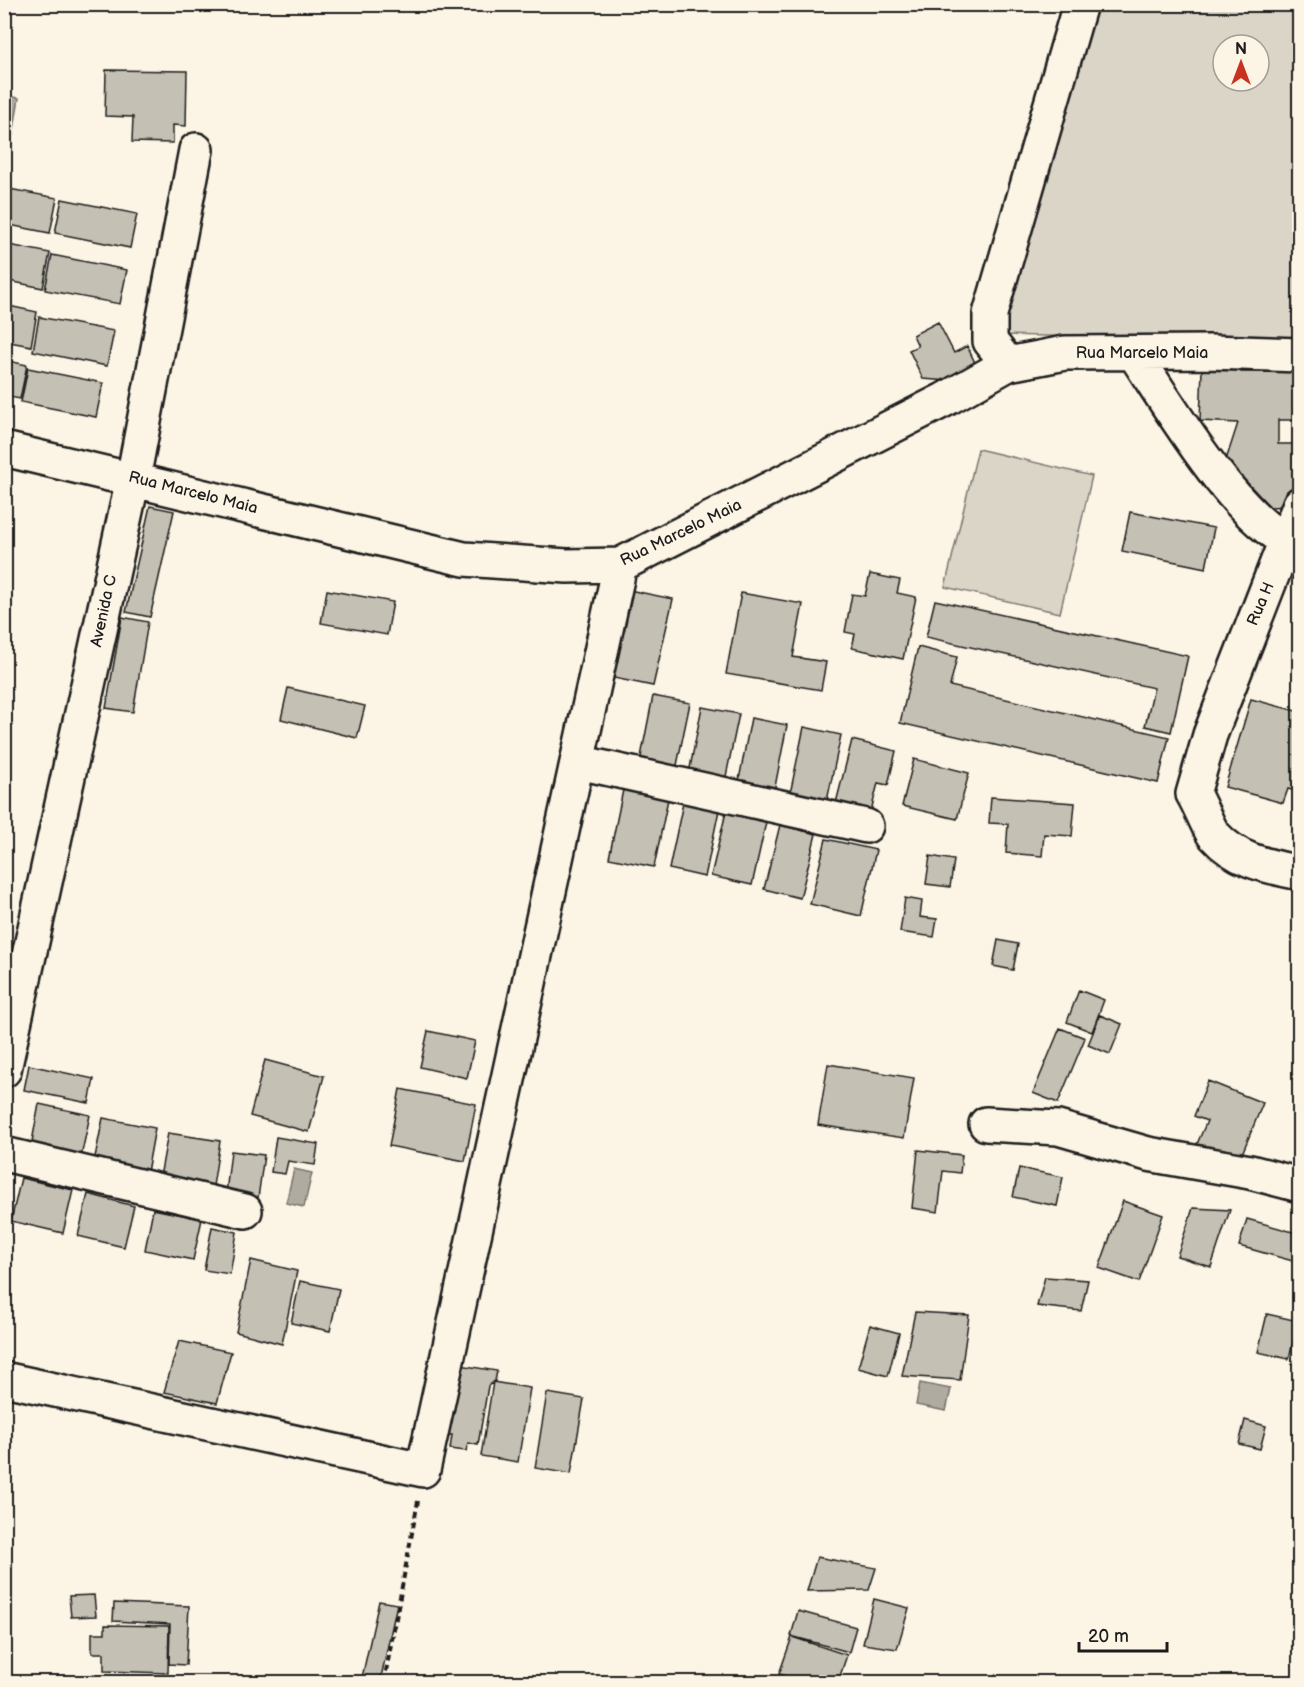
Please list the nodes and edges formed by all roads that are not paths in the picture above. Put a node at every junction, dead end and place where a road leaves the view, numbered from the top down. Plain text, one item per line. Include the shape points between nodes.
1 (1080, 4) edge
2 (196, 150) dead end
3 (1134, 354) junction
4 (1299, 356) edge
5 (1008, 364) junction
6 (4, 449) edge
7 (133, 478) junction
8 (1299, 504) edge
9 (1293, 544) edge
10 (620, 565) junction
11 (578, 762) junction
12 (866, 825) dead end
13 (1299, 873) edge
14 (4, 1070) edge
15 (986, 1124) dead end
16 (4, 1154) edge
17 (1299, 1185) edge
18 (245, 1211) dead end
19 (4, 1379) edge

1 - 5 street via 990,314 990,341
2 - 7 street, Avenida C
3 - 4 street, Rua Marcelo Maia
3 - 5 street, Rua Marcelo Maia via 1065,353
3 - 9 street via 1233,496 1258,522
5 - 10 street, Rua Marcelo Maia
6 - 7 street, Rua Marcelo Maia
7 - 10 street, Rua Marcelo Maia via 464,559 567,566
7 - 14 street, Avenida C
8 - 9 street, Rua H
9 - 13 street, Rua H via 1210,735 1193,794 1213,835 1241,858
10 - 11 street
11 - 12 street
11 - 19 street via 423,1470
15 - 17 street via 1058,1128 1148,1154
16 - 18 street

